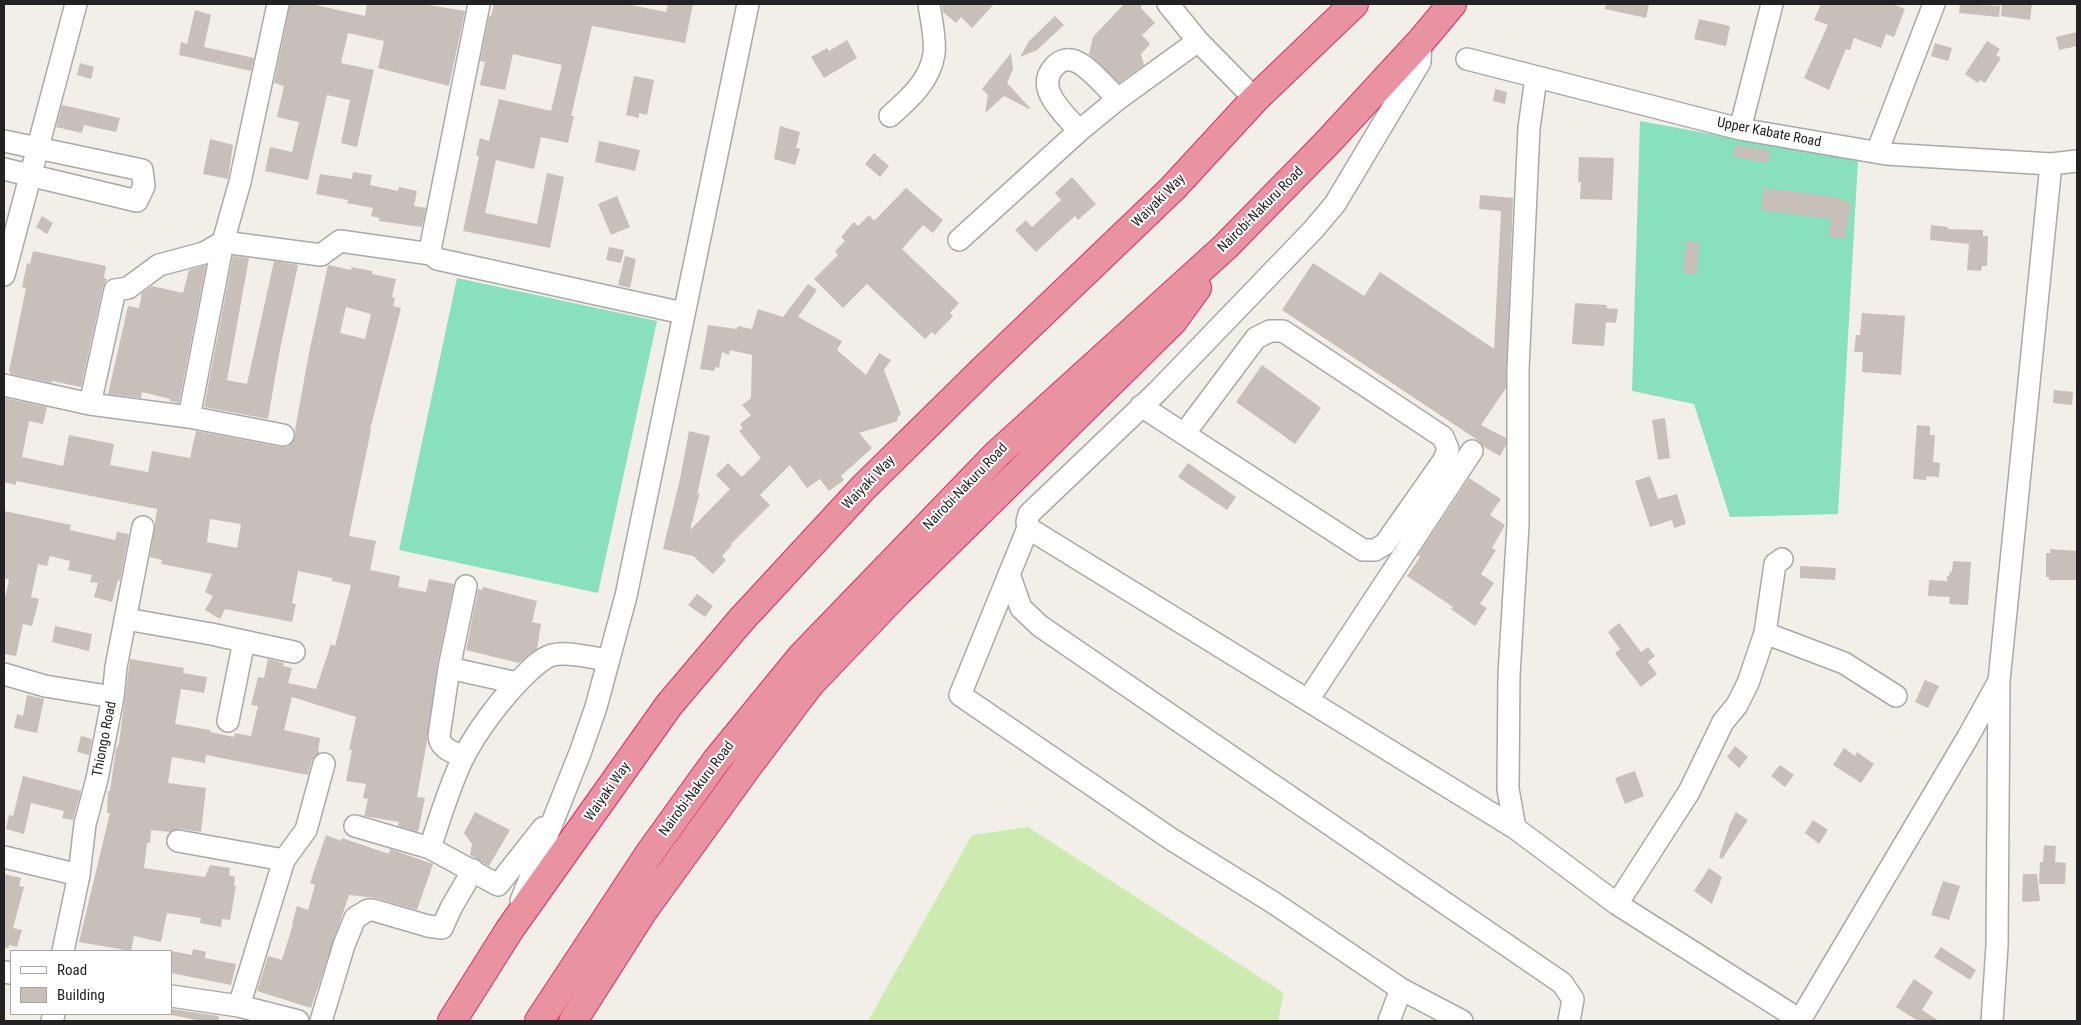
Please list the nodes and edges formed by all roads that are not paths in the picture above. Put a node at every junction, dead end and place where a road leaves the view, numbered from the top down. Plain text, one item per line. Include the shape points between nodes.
1 (76, 4) edge
2 (278, 4) edge
3 (478, 4) edge
4 (748, 4) edge
5 (929, 4) edge
6 (1168, 4) edge
7 (1354, 4) edge
8 (1452, 4) edge
9 (1772, 4) edge
10 (1934, 4) edge
11 (1198, 41) junction
12 (1421, 41) junction
13 (1467, 59) dead end
14 (1536, 78) junction
15 (1118, 99) junction
16 (1255, 100) junction
17 (890, 116) dead end
18 (1740, 129) junction
19 (1079, 131) junction
20 (4, 141) edge
21 (36, 149) junction
22 (1877, 152) junction
23 (2077, 161) edge
24 (2051, 164) junction
25 (4, 169) edge
26 (29, 176) junction
27 (959, 240) dead end
28 (223, 242) junction
29 (1225, 248) junction
30 (431, 254) junction
31 (4, 275) edge
32 (682, 314) junction
33 (4, 385) edge
34 (90, 404) junction
35 (1141, 406) junction
36 (189, 417) junction
37 (1184, 434) junction
38 (283, 435) dead end
39 (1472, 451) dead end
40 (143, 527) dead end
41 (1028, 528) junction
42 (1782, 560) dead end
43 (1009, 574) junction
44 (466, 586) dead end
45 (126, 619) junction
46 (1765, 633) junction
47 (244, 641) junction
48 (294, 652) dead end
49 (608, 660) junction
50 (449, 668) junction
51 (4, 674) edge
52 (1999, 680) junction
53 (517, 683) junction
54 (1896, 696) dead end
55 (113, 697) junction
56 (1308, 700) junction
57 (228, 721) dead end
58 (464, 757) junction
59 (324, 764) dead end
60 (557, 810) junction
61 (355, 826) dead end
62 (1515, 828) junction
63 (178, 841) dead end
64 (430, 848) junction
65 (4, 857) edge
66 (284, 860) junction
67 (473, 870) junction
68 (79, 875) junction
69 (1617, 904) junction
70 (510, 929) junction
71 (64, 950) edge
72 (1401, 989) junction
73 (172, 996) edge
74 (239, 1006) junction
75 (298, 1021) edge
76 (321, 1021) edge
77 (452, 1021) edge
78 (539, 1021) edge
79 (573, 1021) edge
80 (1389, 1021) edge
81 (1462, 1021) edge
82 (1570, 1021) edge
83 (1801, 1021) edge
84 (1992, 1021) edge

1 - 21 street
2 - 28 street via 240,182
3 - 30 street
4 - 32 street
5 - 17 street via 934,54 927,76 912,96
6 - 11 street
7 - 16 highway, Waiyaki Way
8 - 12 highway, Nairobi-Nakuru Road
9 - 18 street
10 - 22 street
11 - 15 street
11 - 16 street
12 - 29 highway, Nairobi-Nakuru Road
12 - 35 street via 1420,62 1335,204
13 - 14 street, Upper Kabate Road
14 - 18 street, Upper Kabate Road
14 - 62 street via 1529,128 1518,369 1518,525 1508,675 1508,789
15 - 19 street
15 - 19 street via 1076,61 1065,60 1055,65 1048,75 1050,95
16 - 70 highway, Waiyaki Way via 1173,188 864,487 741,620 669,706
18 - 22 street, Upper Kabate Road
19 - 27 street
20 - 21 street
21 - 26 street
21 - 26 street via 142,170 144,186 137,201
22 - 24 street, Upper Kabate Road
23 - 24 street, Upper Kabate Road
24 - 52 street
25 - 26 street
26 - 31 street
28 - 30 street via 320,255 340,241
28 - 34 street via 204,253 158,265 128,288 115,290
28 - 36 street
29 - 78 highway, Nairobi-Nakuru Road via 998,453 801,657 716,761 649,854
29 - 79 highway via 1173,321 898,592 810,684 643,911
30 - 32 street via 437,259
32 - 49 street via 628,587
33 - 34 street
34 - 36 street
35 - 37 street
35 - 41 street via 1030,514
36 - 38 street
37 - 37 street via 1363,550 1375,550 1385,544 1444,460 1448,449 1443,437 1283,331 1270,331 1256,338
39 - 56 street
40 - 45 street, Thiongo Road
41 - 43 street
41 - 56 street
42 - 46 street via 1775,564
43 - 72 street via 960,695 1171,839 1274,903
43 - 82 street via 1021,608 1040,626 1562,983 1573,999
44 - 50 street
45 - 47 street
45 - 55 street, Thiongo Road
46 - 54 street via 1844,663
46 - 69 street via 1737,705 1723,722 1689,792
47 - 48 street
47 - 57 street
49 - 53 street via 560,654 550,656 535,665
49 - 60 street via 596,707
50 - 53 street
50 - 58 street via 439,740 444,747
51 - 55 street via 45,686
52 - 83 street
52 - 84 street via 1997,946
53 - 58 street via 499,703
55 - 68 street, Thiongo Road via 85,824
56 - 62 street
58 - 64 street
59 - 66 street via 306,830
60 - 67 street via 498,885
60 - 70 street
61 - 64 street
62 - 69 street
63 - 66 street
64 - 67 street
65 - 68 street
66 - 74 street
67 - 76 street via 442,928 373,910 355,918
68 - 71 street, Thiongo Road
69 - 83 street
70 - 77 highway, Waiyaki Way
72 - 80 street
72 - 81 street
73 - 74 street
74 - 75 street

